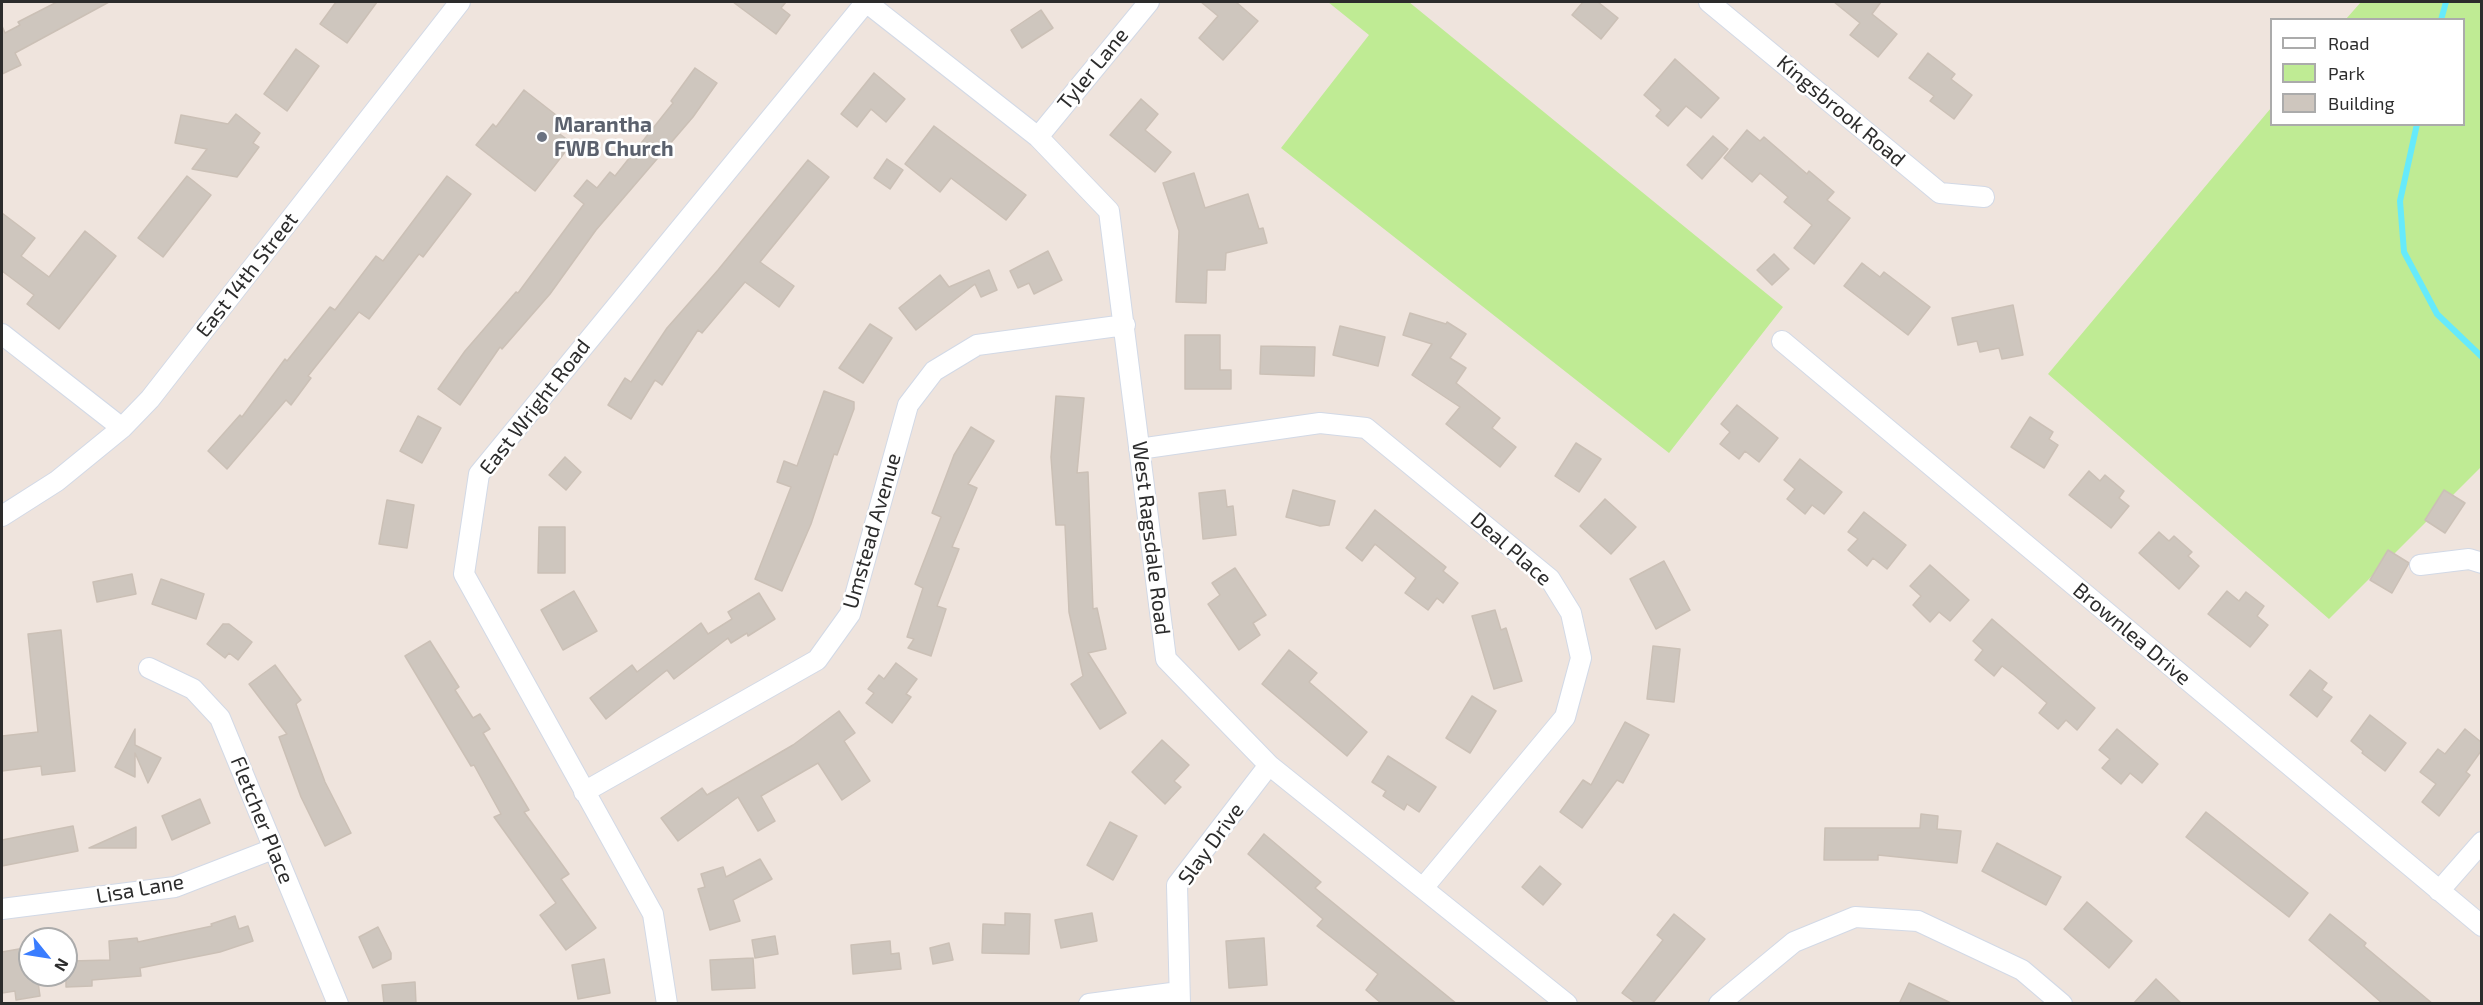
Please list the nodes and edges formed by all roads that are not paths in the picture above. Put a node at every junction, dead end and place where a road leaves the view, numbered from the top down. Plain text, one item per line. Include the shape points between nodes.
1 (460, 2) edge
2 (866, 2) edge
3 (1149, 2) edge
4 (1709, 2) edge
5 (1038, 137) junction
6 (1984, 197) dead end
7 (1125, 325) junction
8 (2, 334) edge
9 (1782, 341) dead end
10 (122, 428) junction
11 (1139, 449) junction
12 (2, 516) edge
13 (2481, 563) edge
14 (2420, 565) dead end
15 (149, 668) dead end
16 (1269, 765) junction
17 (584, 792) junction
18 (2481, 842) edge
19 (273, 849) junction
20 (1423, 888) junction
21 (2439, 891) junction
22 (2, 909) edge
23 (2481, 926) edge
24 (1179, 998) edge
25 (338, 1004) edge
26 (667, 1004) edge
27 (1089, 1004) edge
28 (1567, 1004) edge
29 (1719, 1004) edge
30 (2062, 1004) edge

1 - 10 street, East 14th Street via 150,399
2 - 5 street, West Ragsdale Road
2 - 17 street, East Wright Road via 479,474 464,574
3 - 5 street, Tyler Lane
4 - 6 street, Kingsbrook Road via 1940,193
5 - 7 street, West Ragsdale Road via 1109,211
7 - 11 street, West Ragsdale Road
7 - 17 street, Umstead Avenue via 977,345 934,370 908,405 850,614 817,660
8 - 10 street
9 - 21 street, Brownlea Drive
10 - 12 street, East 14th Street via 57,481
11 - 16 street, West Ragsdale Road via 1166,659
11 - 20 street, Deal Place via 1320,423 1366,428 1550,579 1571,613 1581,658 1565,717
13 - 14 street via 2469,559
15 - 19 street, Fletcher Place via 192,689 220,718
16 - 20 street, West Ragsdale Road
16 - 24 street, Slay Drive via 1177,885
17 - 26 street, East Wright Road via 653,914
18 - 21 street
19 - 22 street, Lisa Lane via 176,887
19 - 25 street, Fletcher Place
20 - 28 street, West Ragsdale Road
21 - 23 street, Brownlea Drive
24 - 27 street
29 - 30 street via 1794,942 1855,917 1918,921 2022,970

